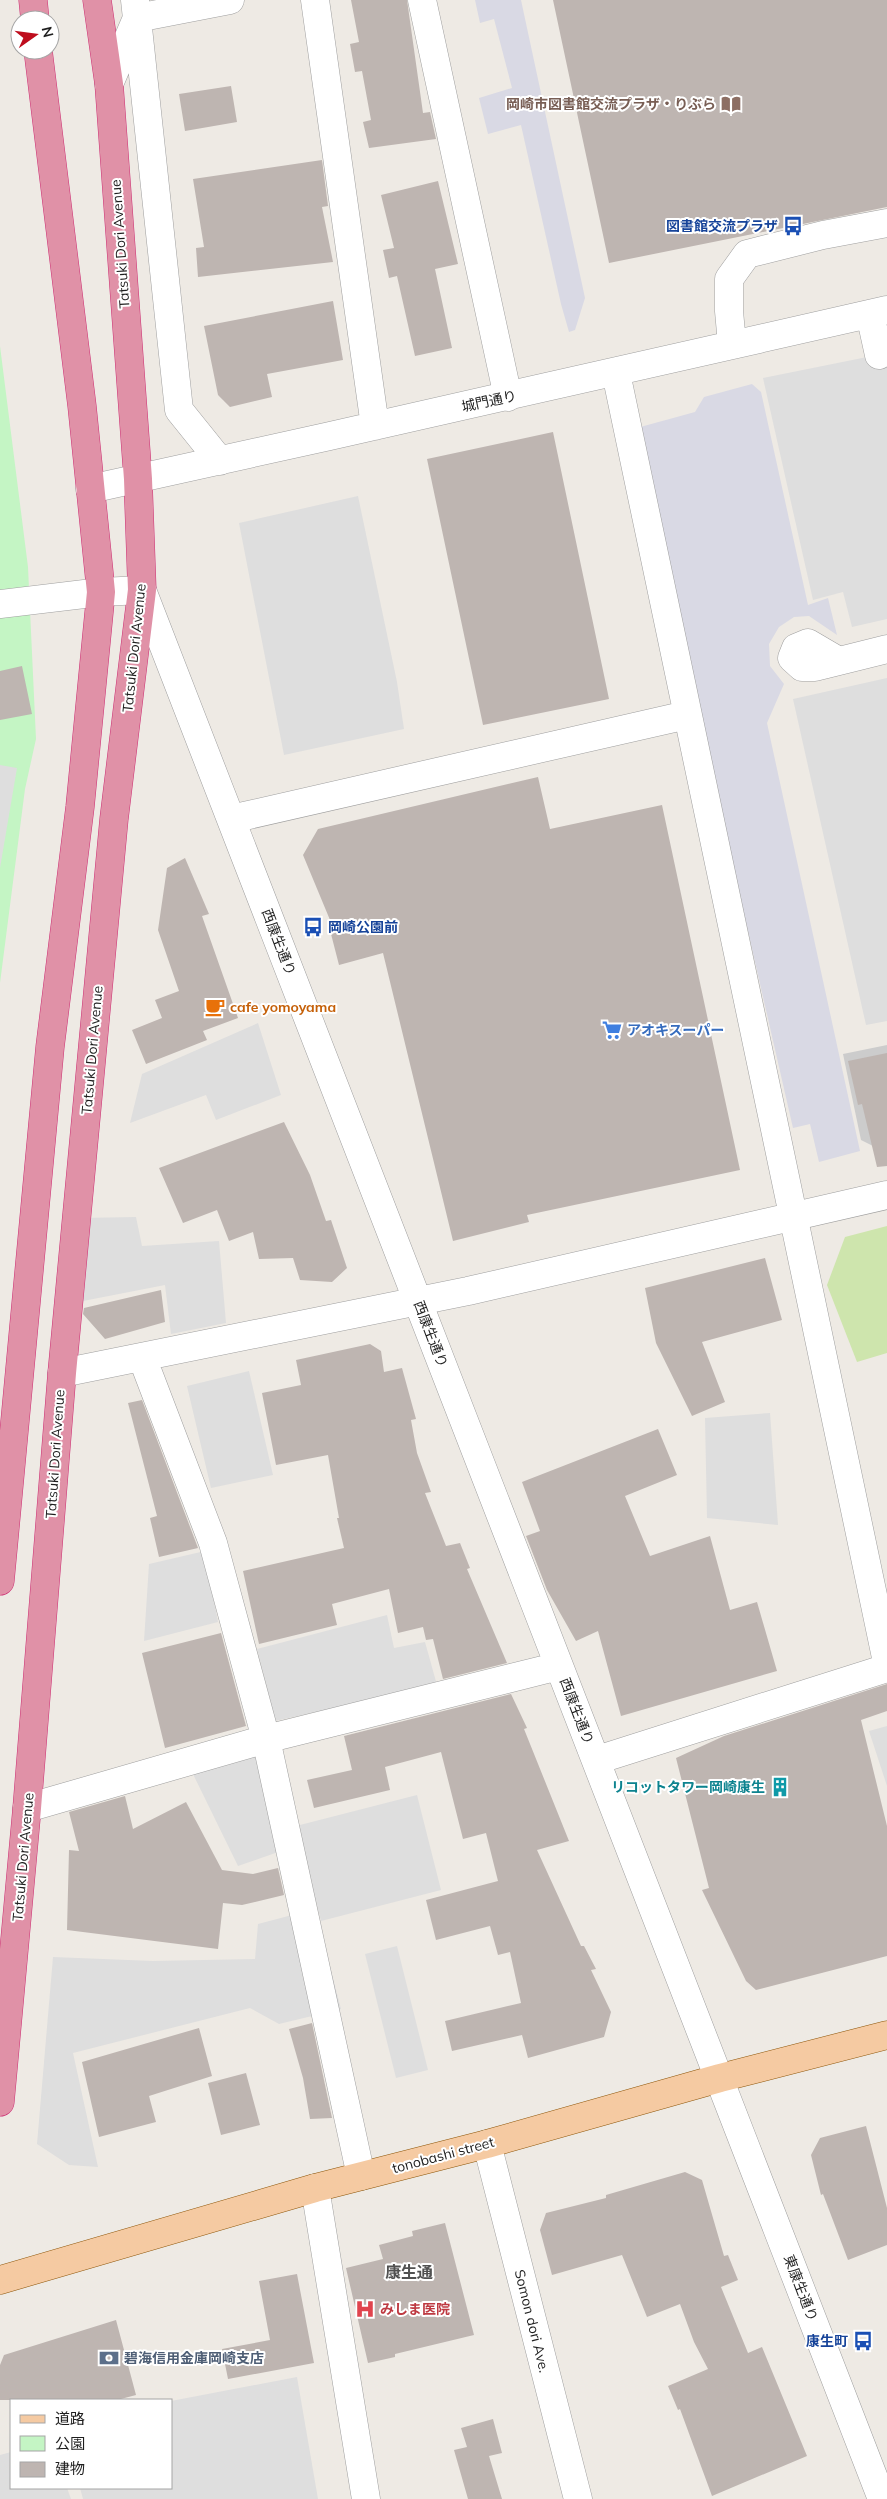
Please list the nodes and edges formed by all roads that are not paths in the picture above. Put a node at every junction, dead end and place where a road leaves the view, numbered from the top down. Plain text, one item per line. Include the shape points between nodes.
1 (97, 0) edge
2 (230, 0) edge
3 (315, 0) edge
4 (422, 0) edge
5 (136, 9) edge
6 (39, 60) edge
7 (109, 84) junction
8 (887, 223) edge
9 (878, 312) edge
10 (732, 344) junction
11 (879, 355) dead end
12 (616, 373) junction
13 (508, 397) junction
14 (375, 426) junction
15 (220, 460) junction
16 (138, 479) junction
17 (90, 489) junction
18 (142, 590) junction
19 (101, 592) junction
20 (0, 604) edge
21 (887, 649) edge
22 (837, 660) dead end
23 (687, 715) junction
24 (231, 819) junction
25 (887, 1195) edge
26 (792, 1218) junction
27 (418, 1301) junction
28 (142, 1357) junction
29 (62, 1373) junction
30 (0, 1581) edge
31 (887, 1662) edge
32 (560, 1666) junction
33 (887, 1668) edge
34 (266, 1739) junction
35 (596, 1760) junction
36 (28, 1808) junction
37 (887, 2035) edge
38 (720, 2078) junction
39 (0, 2102) edge
40 (487, 2144) junction
41 (361, 2176) junction
42 (314, 2188) junction
43 (0, 2280) edge
44 (877, 2494) edge
45 (366, 2499) edge
46 (578, 2499) edge

1 - 7 highway, Tatsuki Dori Avenue
2 - 5 street
3 - 14 street
4 - 13 street
5 - 7 street
5 - 15 street via 179,410
6 - 17 highway
7 - 16 highway, Tatsuki Dori Avenue
8 - 10 street via 747,254 729,279
9 - 10 street, 城門通り
9 - 11 street
10 - 12 street, 城門通り
12 - 13 street, 城門通り
12 - 23 street
13 - 14 street, 城門通り
14 - 15 street, 城門通り
15 - 16 street, 城門通り
16 - 17 street, 城門通り
16 - 18 highway, Tatsuki Dori Avenue
17 - 19 highway
18 - 19 street
18 - 24 street, 西康生通り
18 - 29 highway, Tatsuki Dori Avenue via 114,819
19 - 20 street
19 - 30 highway via 80,807 50,1047
21 - 22 street
23 - 24 street
23 - 26 street
24 - 27 street, 西康生通り
25 - 26 street
26 - 27 street
26 - 31 street
27 - 28 street
27 - 32 street, 西康生通り
28 - 29 street
28 - 34 street via 213,1544
29 - 36 highway, Tatsuki Dori Avenue
32 - 34 street
32 - 35 street, 西康生通り
33 - 35 street
34 - 36 street
34 - 41 street
35 - 38 street, 西康生通り
36 - 39 highway, Tatsuki Dori Avenue
37 - 38 main road, tonobashi street
38 - 40 main road, tonobashi street
38 - 44 street, 東康生通り
40 - 41 main road, tonobashi street
40 - 46 street, Somon dori Ave.
41 - 42 main road, tonobashi street
42 - 43 main road, tonobashi street
42 - 45 street

